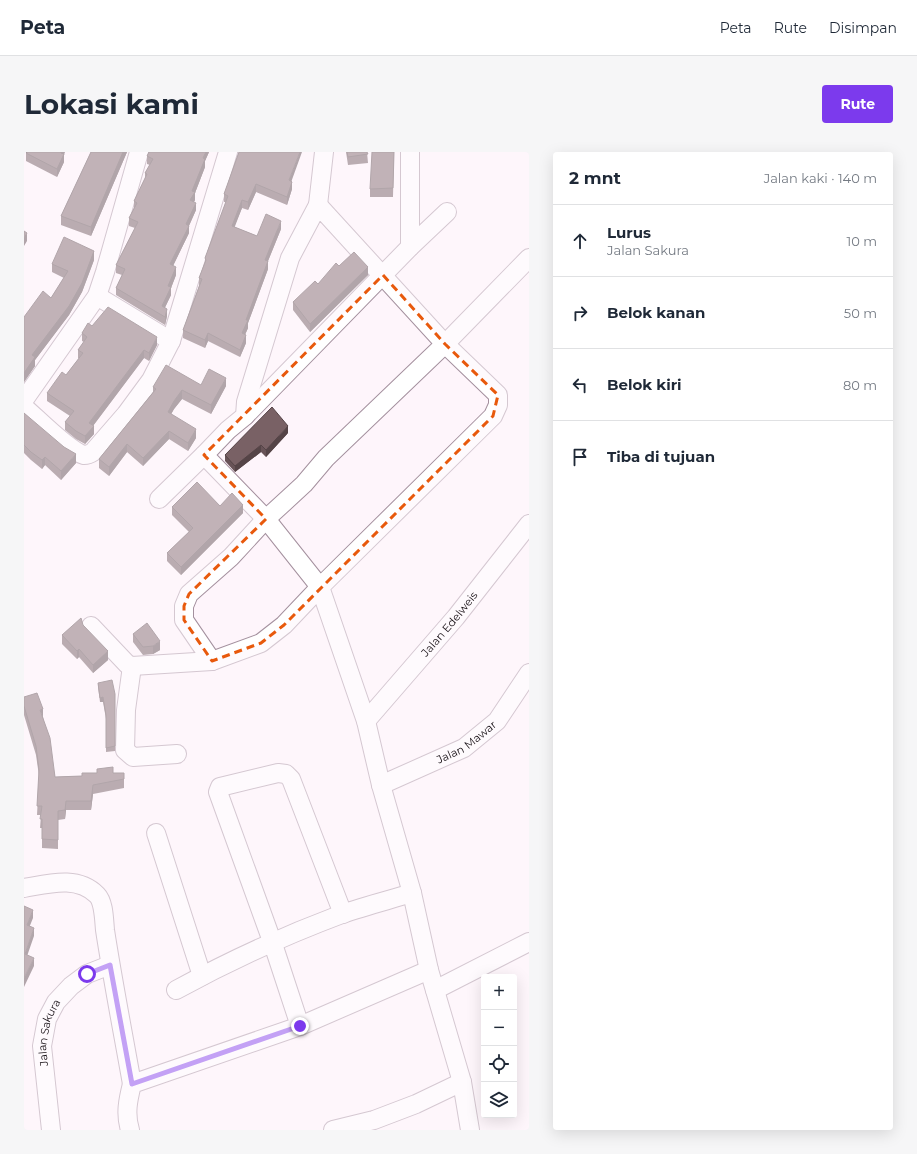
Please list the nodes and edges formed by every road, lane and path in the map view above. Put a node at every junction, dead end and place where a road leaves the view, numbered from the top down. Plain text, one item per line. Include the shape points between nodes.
1 (140, 152) edge
2 (228, 152) edge
3 (324, 152) edge
4 (410, 152) edge
5 (318, 206) junction
6 (447, 212) dead end
7 (410, 247) junction
8 (529, 258) edge
9 (383, 275) junction
10 (97, 296) junction
11 (171, 341) junction
12 (445, 344) junction
13 (24, 400) edge
14 (24, 407) edge
15 (245, 416) junction
16 (204, 455) junction
17 (159, 499) dead end
18 (266, 519) junction
19 (529, 524) edge
20 (320, 587) junction
21 (91, 626) dead end
22 (212, 661) junction
23 (132, 666) junction
24 (529, 673) edge
25 (366, 720) junction
26 (176, 754) dead end
27 (381, 785) junction
28 (156, 833) dead end
29 (24, 888) edge
30 (412, 893) junction
31 (342, 914) junction
32 (529, 942) edge
33 (273, 944) junction
34 (110, 965) junction
35 (428, 970) junction
36 (202, 976) junction
37 (176, 990) dead end
38 (435, 990) junction
39 (300, 1026) junction
40 (462, 1082) junction
41 (132, 1084) junction
42 (51, 1130) edge
43 (130, 1130) edge
44 (333, 1130) edge
45 (470, 1130) edge

1 - 10 street
2 - 11 street
3 - 5 street
4 - 7 street
5 - 9 street
5 - 15 street via 290,258 246,402
6 - 7 street
7 - 9 street
8 - 12 street
9 - 12 street
9 - 15 street
10 - 11 street
10 - 13 street
11 - 14 street via 150,380 126,414 88,455 83,455 66,444
12 - 18 street
12 - 20 street via 498,395 498,404 493,416
15 - 16 street
16 - 17 street
16 - 18 street
18 - 20 street
18 - 22 street via 231,556 189,594 184,606 184,620
19 - 25 street, Jalan Edelweis via 456,617
20 - 22 street via 284,626 261,643
20 - 25 street
21 - 23 street via 127,664
22 - 23 street
23 - 26 street via 126,710 125,750 133,757
24 - 27 street, Jalan Mawar via 497,721 464,748
25 - 27 street
27 - 30 street
28 - 36 street
29 - 34 street via 65,881 86,887 98,896 103,913
30 - 31 street
30 - 35 street
31 - 33 street
31 - 33 street via 286,774 278,773 224,785 218,792
32 - 38 street
33 - 36 street
33 - 39 street
34 - 41 street
34 - 42 street, Jalan Sakura via 87,974 72,986 56,1002 47,1019 42,1046
35 - 38 street
35 - 39 street
36 - 37 street
38 - 40 street
39 - 41 street
40 - 44 street via 374,1120
40 - 45 street
41 - 43 street via 127,1102

